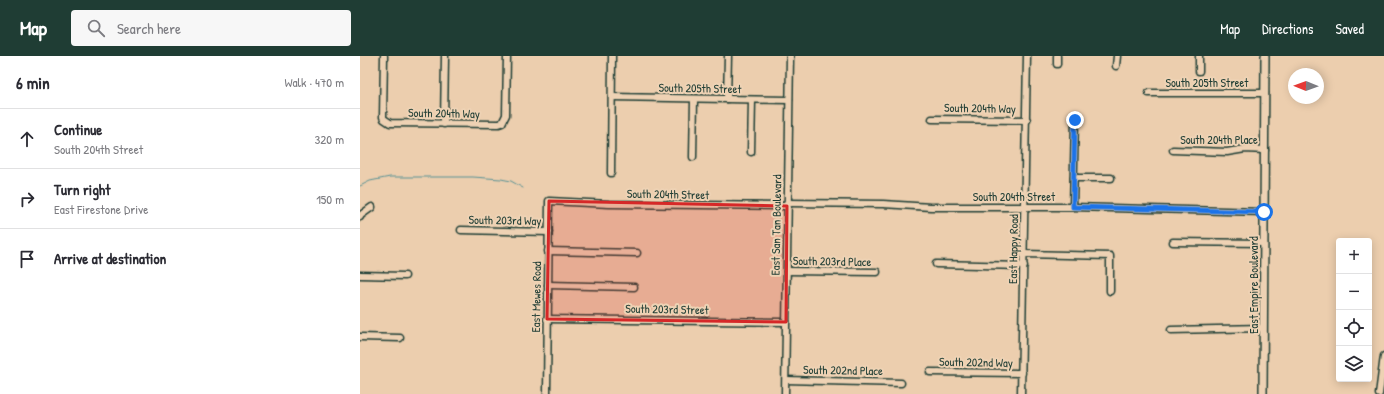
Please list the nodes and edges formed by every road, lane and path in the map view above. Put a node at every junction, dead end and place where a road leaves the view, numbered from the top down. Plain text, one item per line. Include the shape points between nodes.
1 (384, 56) edge
2 (445, 56) edge
3 (507, 56) edge
4 (612, 56) edge
5 (728, 56) edge
6 (790, 56) edge
7 (1027, 56) edge
8 (1057, 56) edge
9 (1116, 56) edge
10 (1199, 56) edge
11 (1266, 56) edge
12 (1057, 64) dead end
13 (1116, 66) dead end
14 (1198, 71) dead end
15 (1149, 93) dead end
16 (1265, 93) junction
17 (612, 97) junction
18 (694, 99) junction
19 (727, 99) junction
20 (752, 100) junction
21 (789, 100) junction
22 (932, 119) dead end
23 (1027, 120) junction
24 (1075, 120) dead end
25 (444, 124) junction
26 (1173, 150) dead end
27 (1265, 150) junction
28 (751, 152) dead end
29 (693, 157) dead end
30 (611, 173) dead end
31 (1074, 178) junction
32 (1111, 178) dead end
33 (549, 201) joint
34 (787, 205) junction
35 (372, 207) dead end
36 (1025, 207) junction
37 (1073, 207) junction
38 (1264, 212) junction
39 (360, 218) edge
40 (462, 230) dead end
41 (549, 232) junction
42 (1174, 242) dead end
43 (1264, 243) junction
44 (548, 251) junction
45 (637, 253) dead end
46 (1024, 254) junction
47 (936, 264) dead end
48 (1024, 266) junction
49 (787, 271) junction
50 (878, 272) dead end
51 (360, 275) edge
52 (405, 276) dead end
53 (548, 285) junction
54 (634, 288) dead end
55 (1110, 290) dead end
56 (547, 319) junction
57 (786, 322) junction
58 (1263, 328) junction
59 (1171, 330) dead end
60 (360, 337) edge
61 (400, 338) dead end
62 (1384, 356) edge
63 (930, 372) dead end
64 (1022, 373) junction
65 (786, 380) junction
66 (901, 383) dead end
67 (547, 394) edge
68 (785, 394) edge
69 (1021, 394) edge
70 (1263, 394) edge
71 (1379, 394) edge

1 - 25 street, South 204th Way via 383,117 386,121
2 - 25 street
3 - 25 street, South 204th Way via 506,114 502,123
4 - 17 street
5 - 19 street
6 - 21 street, East San Tan Boulevard
7 - 23 street, East Happy Road
8 - 12 street
9 - 13 street
10 - 14 street
11 - 16 main road, East Empire Boulevard
15 - 16 street, South 205th Street
16 - 27 main road, East Empire Boulevard
17 - 18 street, South 205th Street
17 - 30 street
18 - 19 street, South 205th Street
18 - 29 street
19 - 20 street, South 205th Street
20 - 21 street, South 205th Street
20 - 28 street
21 - 34 street, East San Tan Boulevard
22 - 23 street, South 204th Way
23 - 36 street, East Happy Road
24 - 31 street
26 - 27 street, South 204th Place
27 - 38 main road, East Empire Boulevard
31 - 32 street
31 - 37 street
33 - 34 street, South 204th Street
33 - 41 street, East Mewes Road
34 - 36 street, South 204th Street
34 - 49 street, East San Tan Boulevard
35 - 39 street
36 - 37 street, South 204th Street
36 - 46 street, East Happy Road
37 - 38 street, South 204th Street
38 - 43 main road, East Empire Boulevard
40 - 41 street, South 203rd Way
41 - 44 street, East Mewes Road
42 - 43 street
43 - 58 main road, East Empire Boulevard
44 - 45 street
44 - 53 street, East Mewes Road
46 - 48 street, East Happy Road
46 - 55 street via 1110,256
47 - 48 street
48 - 64 street, East Happy Road
49 - 50 street, South 203rd Place
49 - 57 street, East San Tan Boulevard
51 - 52 street
53 - 54 street
53 - 56 street, East Mewes Road
56 - 57 street, South 203rd Street
56 - 67 street, East Mewes Road
57 - 65 street, East San Tan Boulevard
58 - 59 street
58 - 70 main road, East Empire Boulevard
60 - 61 street
62 - 71 street
63 - 64 street, South 202nd Way
64 - 69 street, East Happy Road
65 - 66 street, South 202nd Place
65 - 68 street, East San Tan Boulevard

